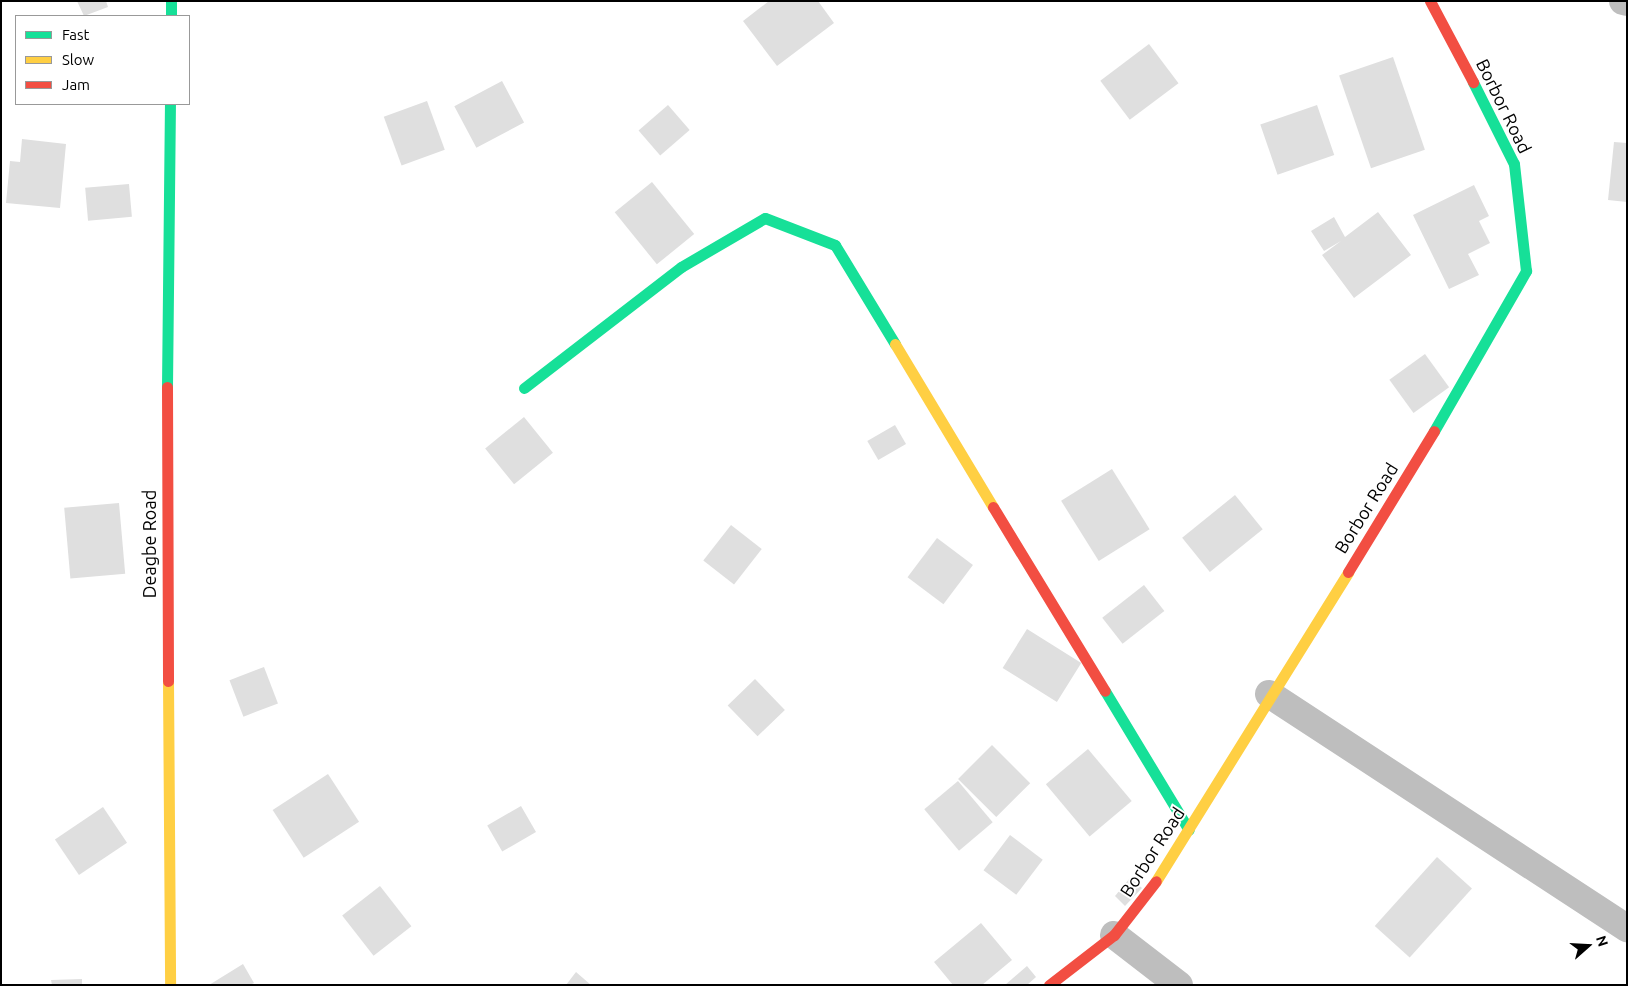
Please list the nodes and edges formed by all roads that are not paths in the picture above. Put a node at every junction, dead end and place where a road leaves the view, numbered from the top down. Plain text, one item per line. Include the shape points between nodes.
1 (171, 1) edge
2 (1623, 1) edge
3 (1627, 2) edge
4 (1439, 6) edge
5 (171, 15) edge
6 (170, 105) edge
7 (524, 388) dead end
8 (1269, 694) junction
9 (1189, 830) junction
10 (1627, 928) edge
11 (1114, 935) junction
12 (170, 985) edge
13 (1049, 985) edge
14 (1179, 985) edge

1 - 5 street
2 - 3 street
4 - 8 street, Borbor Road via 1514,164 1526,270 1409,472
6 - 12 street, Deagbe Road via 166,493
7 - 9 street via 681,267 765,218 835,245
8 - 9 street, Borbor Road
8 - 10 street
9 - 11 street, Borbor Road via 1147,896
11 - 13 street, Borbor Road
11 - 14 street

